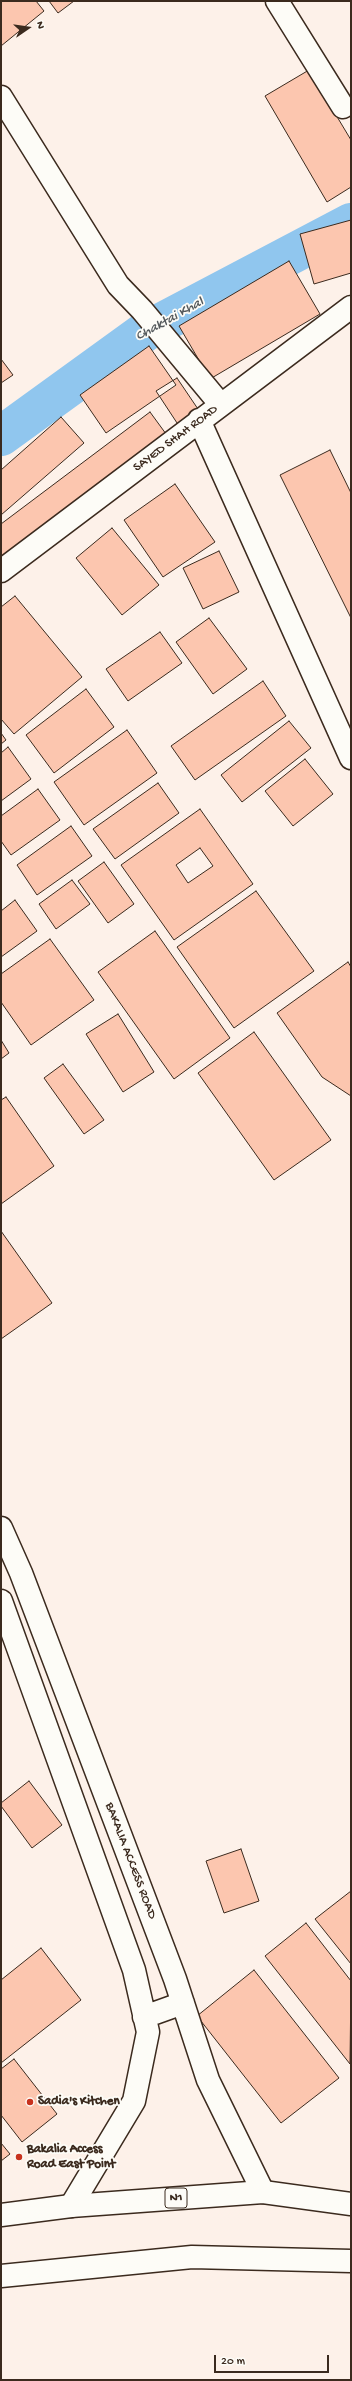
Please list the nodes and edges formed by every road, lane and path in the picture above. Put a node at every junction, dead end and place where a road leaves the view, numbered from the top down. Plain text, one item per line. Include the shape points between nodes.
1 (277, 1) edge
2 (1, 97) edge
3 (343, 107) dead end
4 (351, 307) edge
5 (221, 405) junction
6 (199, 420) junction
7 (1, 571) edge
8 (351, 758) edge
9 (1, 1528) edge
10 (1, 1601) edge
11 (183, 2003) junction
12 (144, 2018) junction
13 (263, 2192) junction
14 (351, 2204) edge
15 (71, 2206) junction
16 (1, 2215) edge
17 (351, 2261) edge
18 (1, 2276) edge

1 - 3 main road
2 - 5 main road via 118,285
4 - 5 main road, SAYED SHAH ROAD
5 - 6 main road, SAYED SHAH ROAD
6 - 7 main road, SAYED SHAH ROAD
6 - 8 main road
9 - 11 main road, BAKALIA ACCESS ROAD via 21,1573
10 - 12 main road via 134,1970
11 - 12 main road
11 - 13 main road, BAKALIA ACCESS ROAD via 208,2080
12 - 15 main road via 148,2032 134,2101
13 - 14 main road, N1
13 - 15 main road, N1
15 - 16 main road, N1
17 - 18 main road via 192,2257

